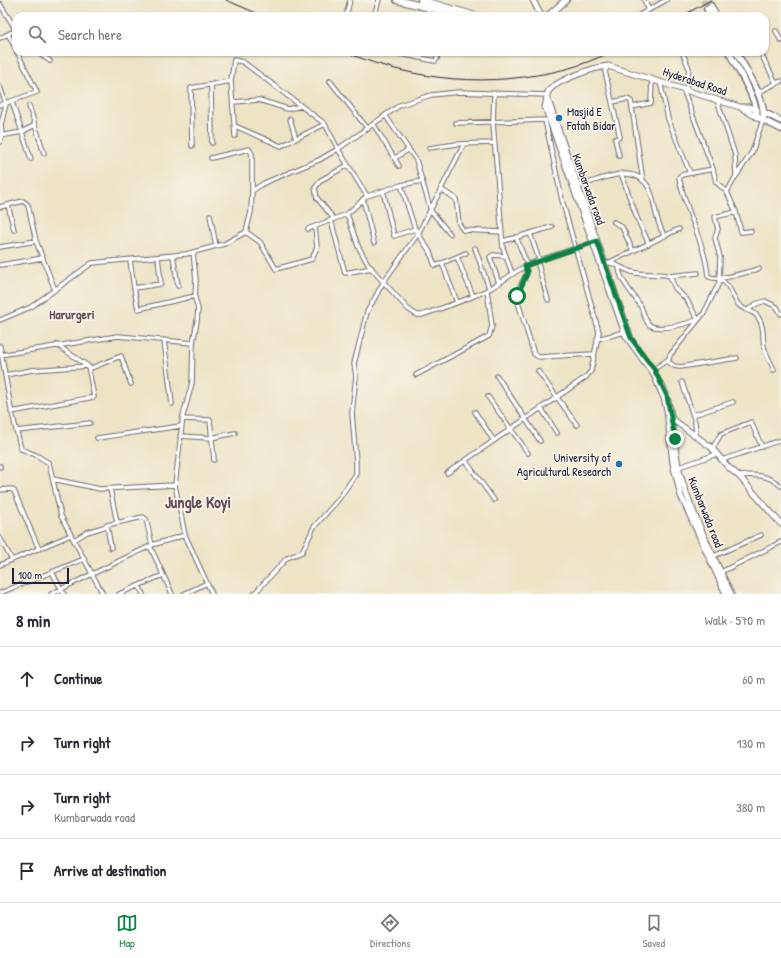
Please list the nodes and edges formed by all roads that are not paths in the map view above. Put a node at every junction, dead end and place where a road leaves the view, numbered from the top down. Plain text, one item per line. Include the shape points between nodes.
1 (350, 0) edge
2 (379, 0) edge
3 (397, 0) edge
4 (421, 0) edge
5 (533, 0) edge
6 (566, 0) edge
7 (644, 0) edge
8 (666, 0) edge
9 (0, 4) edge
10 (430, 7) junction
11 (649, 10) junction
12 (347, 12) edge
13 (375, 12) edge
14 (429, 12) edge
15 (448, 12) edge
16 (462, 12) edge
17 (539, 12) edge
18 (553, 12) edge
19 (645, 12) edge
20 (710, 12) edge
21 (713, 12) edge
22 (12, 24) edge
23 (776, 31) dead end
24 (12, 32) edge
25 (8, 34) junction
26 (0, 38) edge
27 (781, 41) edge
28 (12, 42) edge
29 (19, 56) edge
30 (43, 56) edge
31 (410, 56) edge
32 (437, 56) edge
33 (684, 56) edge
34 (731, 56) edge
35 (738, 56) edge
36 (762, 56) edge
37 (50, 61) dead end
38 (608, 66) junction
39 (652, 79) junction
40 (330, 81) dead end
41 (781, 81) edge
42 (231, 82) junction
43 (660, 82) junction
44 (776, 83) junction
45 (211, 85) junction
46 (0, 87) edge
47 (685, 90) junction
48 (757, 93) junction
49 (494, 95) junction
50 (547, 97) junction
51 (717, 100) junction
52 (12, 102) junction
53 (233, 102) junction
54 (612, 102) junction
55 (6, 104) junction
56 (0, 105) edge
57 (29, 106) dead end
58 (300, 106) junction
59 (632, 107) junction
60 (764, 113) junction
61 (757, 114) junction
62 (385, 115) junction
63 (290, 119) dead end
64 (547, 120) junction
65 (763, 120) junction
66 (781, 121) edge
67 (456, 123) dead end
68 (493, 123) junction
69 (325, 124) junction
70 (35, 125) junction
71 (374, 125) junction
72 (235, 126) junction
73 (781, 128) edge
74 (368, 129) junction
75 (22, 132) junction
76 (1, 136) edge
77 (235, 136) dead end
78 (296, 139) junction
79 (0, 142) edge
80 (494, 142) junction
81 (212, 143) dead end
82 (464, 144) junction
83 (192, 146) dead end
84 (429, 148) dead end
85 (338, 150) junction
86 (408, 150) junction
87 (44, 153) dead end
88 (619, 156) dead end
89 (211, 158) dead end
90 (395, 158) junction
91 (31, 159) dead end
92 (348, 165) junction
93 (399, 166) dead end
94 (713, 169) junction
95 (621, 173) junction
96 (690, 173) junction
97 (736, 176) junction
98 (643, 181) junction
99 (422, 182) junction
100 (401, 185) junction
101 (577, 187) junction
102 (442, 190) junction
103 (252, 191) junction
104 (383, 191) junction
105 (727, 192) junction
106 (367, 196) junction
107 (363, 199) junction
108 (8, 205) junction
109 (0, 206) edge
110 (431, 211) junction
111 (736, 212) junction
112 (347, 214) junction
113 (210, 215) dead end
114 (333, 220) junction
115 (614, 222) dead end
116 (315, 227) junction
117 (552, 227) dead end
118 (308, 229) dead end
119 (415, 229) junction
120 (679, 229) dead end
121 (14, 230) dead end
122 (751, 231) dead end
123 (246, 232) junction
124 (502, 232) junction
125 (530, 233) junction
126 (418, 234) junction
127 (450, 234) dead end
128 (664, 235) junction
129 (516, 237) junction
130 (36, 241) junction
131 (502, 241) junction
132 (595, 242) junction
133 (374, 243) dead end
134 (649, 244) junction
135 (216, 246) junction
136 (0, 247) edge
137 (475, 248) dead end
138 (577, 248) junction
139 (633, 251) junction
140 (193, 252) junction
141 (466, 253) dead end
142 (173, 255) junction
143 (505, 256) junction
144 (158, 257) junction
145 (457, 257) junction
146 (43, 258) junction
147 (130, 260) junction
148 (538, 261) junction
149 (607, 262) junction
150 (442, 263) junction
151 (0, 265) edge
152 (526, 265) junction
153 (619, 267) junction
154 (372, 268) junction
155 (758, 269) dead end
156 (512, 272) junction
157 (698, 273) dead end
158 (670, 276) junction
159 (719, 279) junction
160 (384, 281) junction
161 (498, 283) junction
162 (178, 286) dead end
163 (134, 288) junction
164 (488, 289) junction
165 (55, 290) junction
166 (195, 296) junction
167 (473, 296) junction
168 (548, 300) dead end
169 (457, 302) junction
170 (748, 310) junction
171 (781, 314) edge
172 (0, 320) edge
173 (698, 320) junction
174 (625, 332) junction
175 (597, 339) junction
176 (164, 340) junction
177 (193, 343) junction
178 (57, 345) junction
179 (0, 346) edge
180 (594, 354) junction
181 (1, 355) edge
182 (737, 358) dead end
183 (666, 361) junction
184 (88, 368) junction
185 (654, 369) junction
186 (774, 370) dead end
187 (538, 371) dead end
188 (4, 375) junction
189 (416, 375) dead end
190 (497, 376) dead end
191 (682, 382) dead end
192 (131, 384) dead end
193 (488, 397) dead end
194 (558, 397) junction
195 (733, 402) dead end
196 (172, 404) dead end
197 (541, 408) junction
198 (11, 412) junction
199 (475, 412) dead end
200 (693, 415) junction
201 (182, 419) junction
202 (526, 419) junction
203 (672, 420) junction
204 (90, 423) dead end
205 (577, 425) dead end
206 (181, 426) junction
207 (511, 429) junction
208 (16, 431) junction
209 (235, 433) dead end
210 (557, 433) dead end
211 (696, 435) junction
212 (180, 436) junction
213 (97, 438) dead end
214 (211, 438) junction
215 (781, 440) edge
216 (494, 441) junction
217 (540, 441) dead end
218 (762, 446) junction
219 (712, 449) junction
220 (528, 453) dead end
221 (717, 454) junction
222 (214, 460) dead end
223 (465, 460) junction
224 (722, 460) junction
225 (679, 467) junction
226 (447, 474) dead end
227 (739, 476) junction
228 (53, 479) junction
229 (175, 485) junction
230 (781, 486) edge
231 (110, 489) junction
232 (0, 490) edge
233 (494, 500) dead end
234 (117, 522) junction
235 (781, 524) edge
236 (107, 526) junction
237 (71, 535) junction
238 (185, 535) junction
239 (761, 535) dead end
240 (0, 538) edge
241 (74, 540) junction
242 (781, 542) edge
243 (151, 546) junction
244 (111, 548) dead end
245 (39, 549) junction
246 (714, 556) junction
247 (84, 559) junction
248 (12, 560) junction
249 (0, 565) edge
250 (52, 572) junction
251 (721, 572) junction
252 (92, 573) junction
253 (163, 575) junction
254 (207, 583) junction
255 (139, 586) junction
256 (61, 589) junction
257 (0, 593) edge
258 (51, 594) edge
259 (64, 594) edge
260 (103, 594) edge
261 (119, 594) edge
262 (142, 594) edge
263 (172, 594) edge
264 (184, 594) edge
265 (212, 594) edge
266 (254, 594) edge
267 (726, 594) edge
268 (731, 594) edge

1 - 12 street
2 - 13 street
3 - 10 highway
4 - 16 highway
5 - 17 street
6 - 18 highway
7 - 11 street
8 - 11 street
9 - 22 street
10 - 14 street
10 - 15 highway
11 - 19 street
20 - 21 main road via 709,7
23 - 27 street
24 - 25 street
25 - 26 street
25 - 28 street
29 - 52 street via 37,92
30 - 37 street
31 - 32 street via 435,61
33 - 47 street via 689,68
34 - 61 main road
35 - 48 main road
36 - 44 street
38 - 39 street, Hyderabad Road
38 - 50 street, Hyderabad Road via 597,67 555,85
38 - 54 street via 605,71
39 - 43 street, Hyderabad Road
39 - 59 street via 651,102
40 - 74 street
41 - 44 street
42 - 45 street
42 - 53 street
42 - 58 street via 234,60 243,62
43 - 47 street, Hyderabad Road
43 - 96 street via 668,119
44 - 48 street
45 - 81 street
45 - 83 street via 190,88
46 - 55 street
47 - 51 street, Hyderabad Road
47 - 94 street
48 - 60 main road
49 - 50 street
49 - 62 street via 459,92 431,95 400,105
49 - 68 street
50 - 64 street, Kumbarwada road
50 - 101 street, Kumbarwada road
51 - 61 street, Hyderabad Road via 740,108 749,107
51 - 97 street via 735,155
52 - 55 street
52 - 75 street
53 - 58 street via 259,100 288,110
53 - 72 street
54 - 59 street via 630,99
54 - 88 street via 620,136 615,139
55 - 56 street
55 - 76 street
57 - 70 street
58 - 69 street
59 - 98 street
60 - 61 main road, Hyderabad Road
60 - 65 main road
60 - 66 main road, Hyderabad Road
61 - 65 main road, Hyderabad Road
62 - 71 street
62 - 86 street
63 - 78 street
64 - 68 street
64 - 132 street, Kumbarwada road
64 - 138 street via 562,200
65 - 73 main road, Hyderabad Road
65 - 97 street via 752,152
67 - 68 street
68 - 80 street
69 - 78 street
69 - 85 street
70 - 75 street
70 - 87 street
71 - 74 street
71 - 90 street
72 - 77 street
72 - 78 street via 281,146
74 - 85 street
75 - 76 street
75 - 91 street
76 - 79 street
80 - 82 street
80 - 124 street
82 - 84 street
82 - 102 street
85 - 92 street
85 - 103 street via 264,183
86 - 90 street
86 - 99 street via 416,160
89 - 103 street via 248,149 252,154
90 - 93 street
92 - 106 street
92 - 114 street via 325,177 315,188 317,198
94 - 96 street
94 - 105 street via 716,182
95 - 98 street via 637,176
95 - 101 street
95 - 134 street
96 - 159 street via 679,177 685,202 708,276
97 - 105 street
98 - 128 street via 651,192 657,220
99 - 100 street
99 - 110 street
100 - 104 street
100 - 119 street
101 - 132 street, Kumbarwada road
102 - 110 street
102 - 124 street via 456,199 459,224 463,230
103 - 123 street via 251,212
104 - 106 street
104 - 119 street via 394,236
105 - 111 street
106 - 107 street
107 - 112 street
107 - 133 street
108 - 109 street
108 - 121 street
108 - 130 street via 26,203
110 - 126 street
110 - 127 street
111 - 122 street via 741,232
111 - 159 street via 715,217 718,229 715,238 720,257
112 - 114 street
112 - 154 street via 358,246
113 - 135 street
114 - 116 street
114 - 154 street via 345,274
115 - 139 street via 622,227
116 - 118 street
116 - 123 street via 317,247 312,259 276,269 260,242
117 - 125 street
119 - 126 street
120 - 128 street
123 - 135 street
124 - 131 street
125 - 129 street
125 - 148 street
126 - 150 street via 435,266
126 - 160 street
128 - 134 street
129 - 131 street
129 - 152 street
130 - 136 street
130 - 146 street
131 - 143 street
132 - 138 street
132 - 149 street, Kumbarwada road
132 - 174 street, Kumbarwada road
134 - 139 street
135 - 140 street
137 - 164 street
138 - 148 street
138 - 175 street via 582,277 599,332
139 - 149 street
140 - 142 street
140 - 166 street
141 - 145 street
142 - 144 street
142 - 162 street
143 - 156 street
143 - 161 street via 490,257
144 - 147 street
144 - 163 street via 161,284
145 - 150 street
145 - 167 street
146 - 151 street
146 - 165 street
147 - 163 street
147 - 165 street via 92,263
148 - 152 street
148 - 168 street
149 - 153 street
149 - 185 street, Kumbarwada road via 632,341
150 - 169 street
152 - 156 street
152 - 180 street via 527,273 517,292 517,299 534,354 539,357
153 - 158 street via 641,274
153 - 173 street via 624,283 641,308 648,324 653,327 680,326
154 - 160 street
155 - 159 street
156 - 161 street
157 - 158 street
158 - 173 street via 675,288 687,300
159 - 170 street via 730,287 739,306
159 - 173 street via 707,308
160 - 169 street via 408,309 417,315
160 - 266 street via 367,312 354,364 356,376 352,415 355,476 314,527 302,552 287,558
161 - 164 street
163 - 166 street via 138,309
164 - 167 street
164 - 189 street via 492,326 489,336
165 - 172 street via 31,307
166 - 177 street via 198,309
167 - 169 street
170 - 171 street via 765,301 777,307
170 - 186 street via 758,318 764,334 764,346
173 - 183 street
174 - 175 street
174 - 267 street, Kumbarwada road via 629,342 654,375 664,398 673,464 682,496
175 - 180 street
176 - 177 street
176 - 178 street via 118,336
176 - 196 street
177 - 201 street via 192,383
178 - 181 street
178 - 184 street
179 - 181 street
180 - 194 street via 588,376
181 - 188 street
182 - 183 street via 680,367
183 - 185 street
184 - 188 street via 32,370
184 - 192 street via 121,356
184 - 198 street via 93,397
185 - 203 street, Kumbarwada road via 667,396
187 - 194 street
188 - 198 street
190 - 202 street
191 - 200 street
193 - 207 street
194 - 197 street
194 - 205 street
195 - 200 street
197 - 202 street
197 - 210 street
198 - 208 street
199 - 216 street
200 - 211 street
201 - 206 street
201 - 214 street via 210,420
202 - 207 street
202 - 217 street
203 - 211 street
203 - 225 street, Kumbarwada road
204 - 208 street
206 - 212 street
206 - 213 street
207 - 216 street
207 - 220 street
208 - 228 street via 21,449 49,463
209 - 214 street
211 - 219 street
212 - 214 street
212 - 229 street
214 - 222 street
215 - 218 street
216 - 223 street
218 - 219 street via 751,422 721,434
218 - 224 street
219 - 221 street
221 - 224 street
221 - 225 street
223 - 226 street
223 - 233 street
224 - 227 street
225 - 246 street, Kumbarwada road via 689,501
227 - 230 street via 755,474 767,477
227 - 235 street
228 - 231 street via 89,488
228 - 237 street via 61,516
229 - 231 street
229 - 238 street
231 - 234 street
232 - 245 street via 14,491
234 - 236 street
234 - 243 street via 144,517
236 - 241 street via 87,532
236 - 244 street
237 - 241 street
237 - 245 street
238 - 243 street
238 - 254 street
239 - 246 street
240 - 248 street
241 - 247 street
242 - 251 street
243 - 252 street
243 - 253 street
245 - 248 street
246 - 251 street, Kumbarwada road
247 - 250 street
247 - 252 street
248 - 249 street
250 - 256 street
250 - 257 street
251 - 268 street, Kumbarwada road
252 - 256 street
252 - 260 street
253 - 255 street
253 - 263 street
254 - 264 street
254 - 265 street
255 - 261 street
255 - 262 street
256 - 258 street
256 - 259 street

